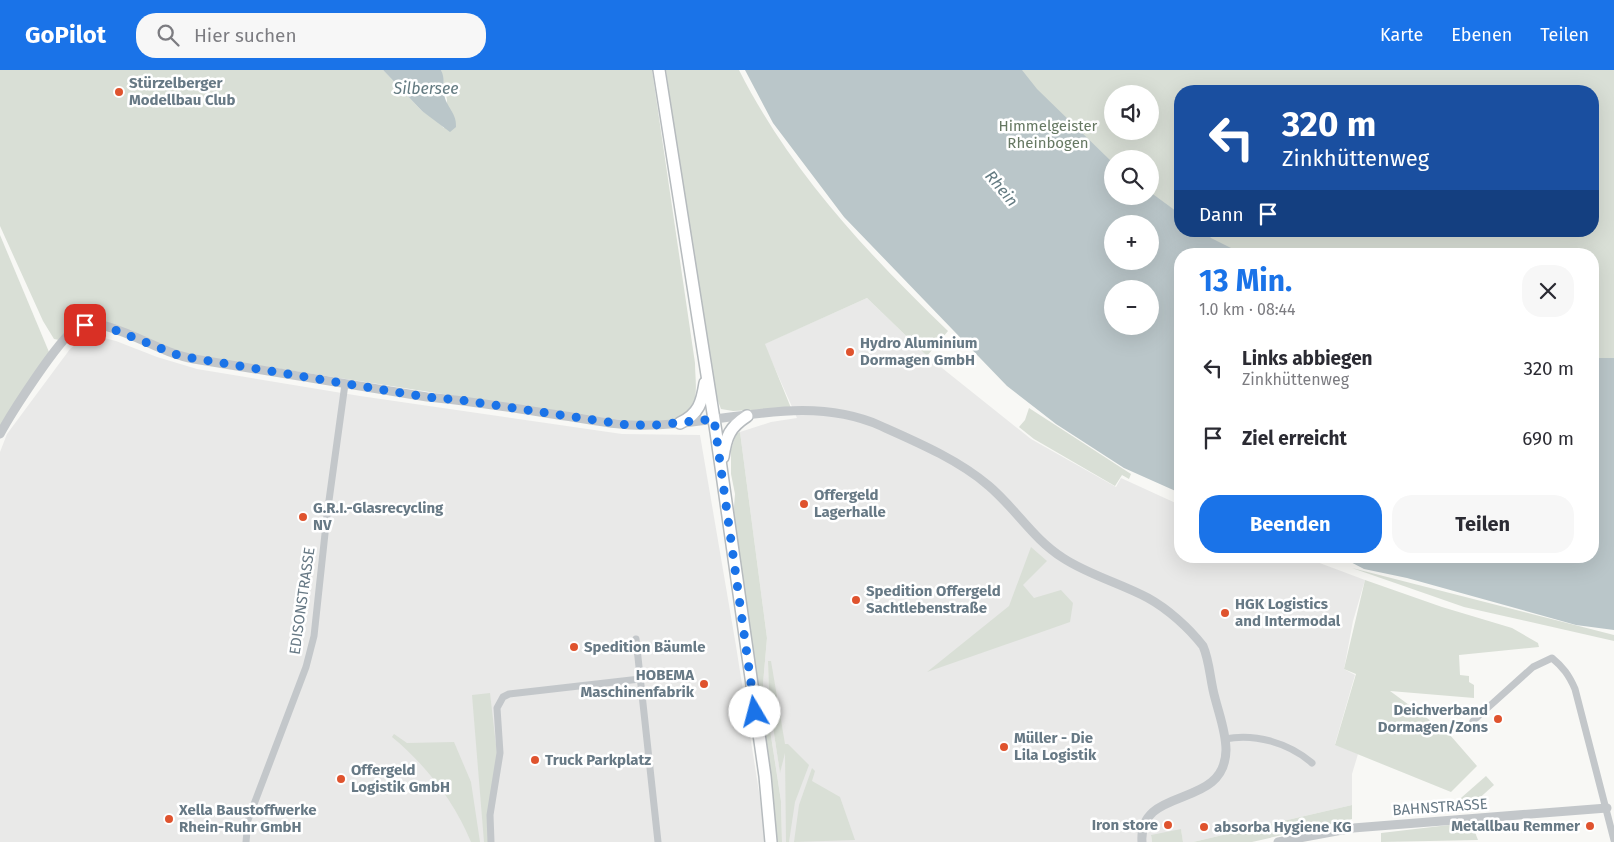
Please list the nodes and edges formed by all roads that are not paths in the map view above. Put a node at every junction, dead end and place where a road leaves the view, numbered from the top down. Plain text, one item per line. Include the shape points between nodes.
1 (660, 70) edge
2 (707, 374) junction
3 (345, 384) junction
4 (748, 416) junction
5 (714, 419) junction
6 (680, 423) junction
7 (0, 434) edge
8 (721, 471) junction
9 (636, 640) dead end
10 (640, 679) junction
11 (1472, 721) dead end
12 (1225, 739) junction
13 (1312, 763) dead end
14 (1610, 808) edge
15 (1614, 840) edge
16 (246, 842) edge
17 (491, 842) edge
18 (658, 842) edge
19 (771, 842) edge
20 (1143, 842) edge
21 (1278, 842) edge

1 - 2 main road
2 - 5 main road
2 - 6 main road via 699,409
3 - 6 street via 628,425
3 - 7 street via 180,356 106,326 89,324 68,335
3 - 16 street, EDISONSTRASSE via 314,636 306,667 248,820
4 - 5 street
4 - 8 main road via 734,424 728,433
4 - 12 street via 809,410 847,415 880,426 976,476 1000,496 1050,549 1075,566 1150,599 1195,636 1206,653
5 - 6 street
5 - 8 main road
8 - 19 main road via 765,776
9 - 10 street
10 - 17 street via 509,694 500,702 496,715 500,753 490,815
10 - 18 street
11 - 14 street via 1533,667 1552,658 1569,676 1575,689
12 - 13 street via 1259,738
12 - 20 street via 1224,762 1215,779 1194,794 1153,810 1142,826
14 - 15 street
14 - 21 street, BAHNSTRASSE via 1353,828

